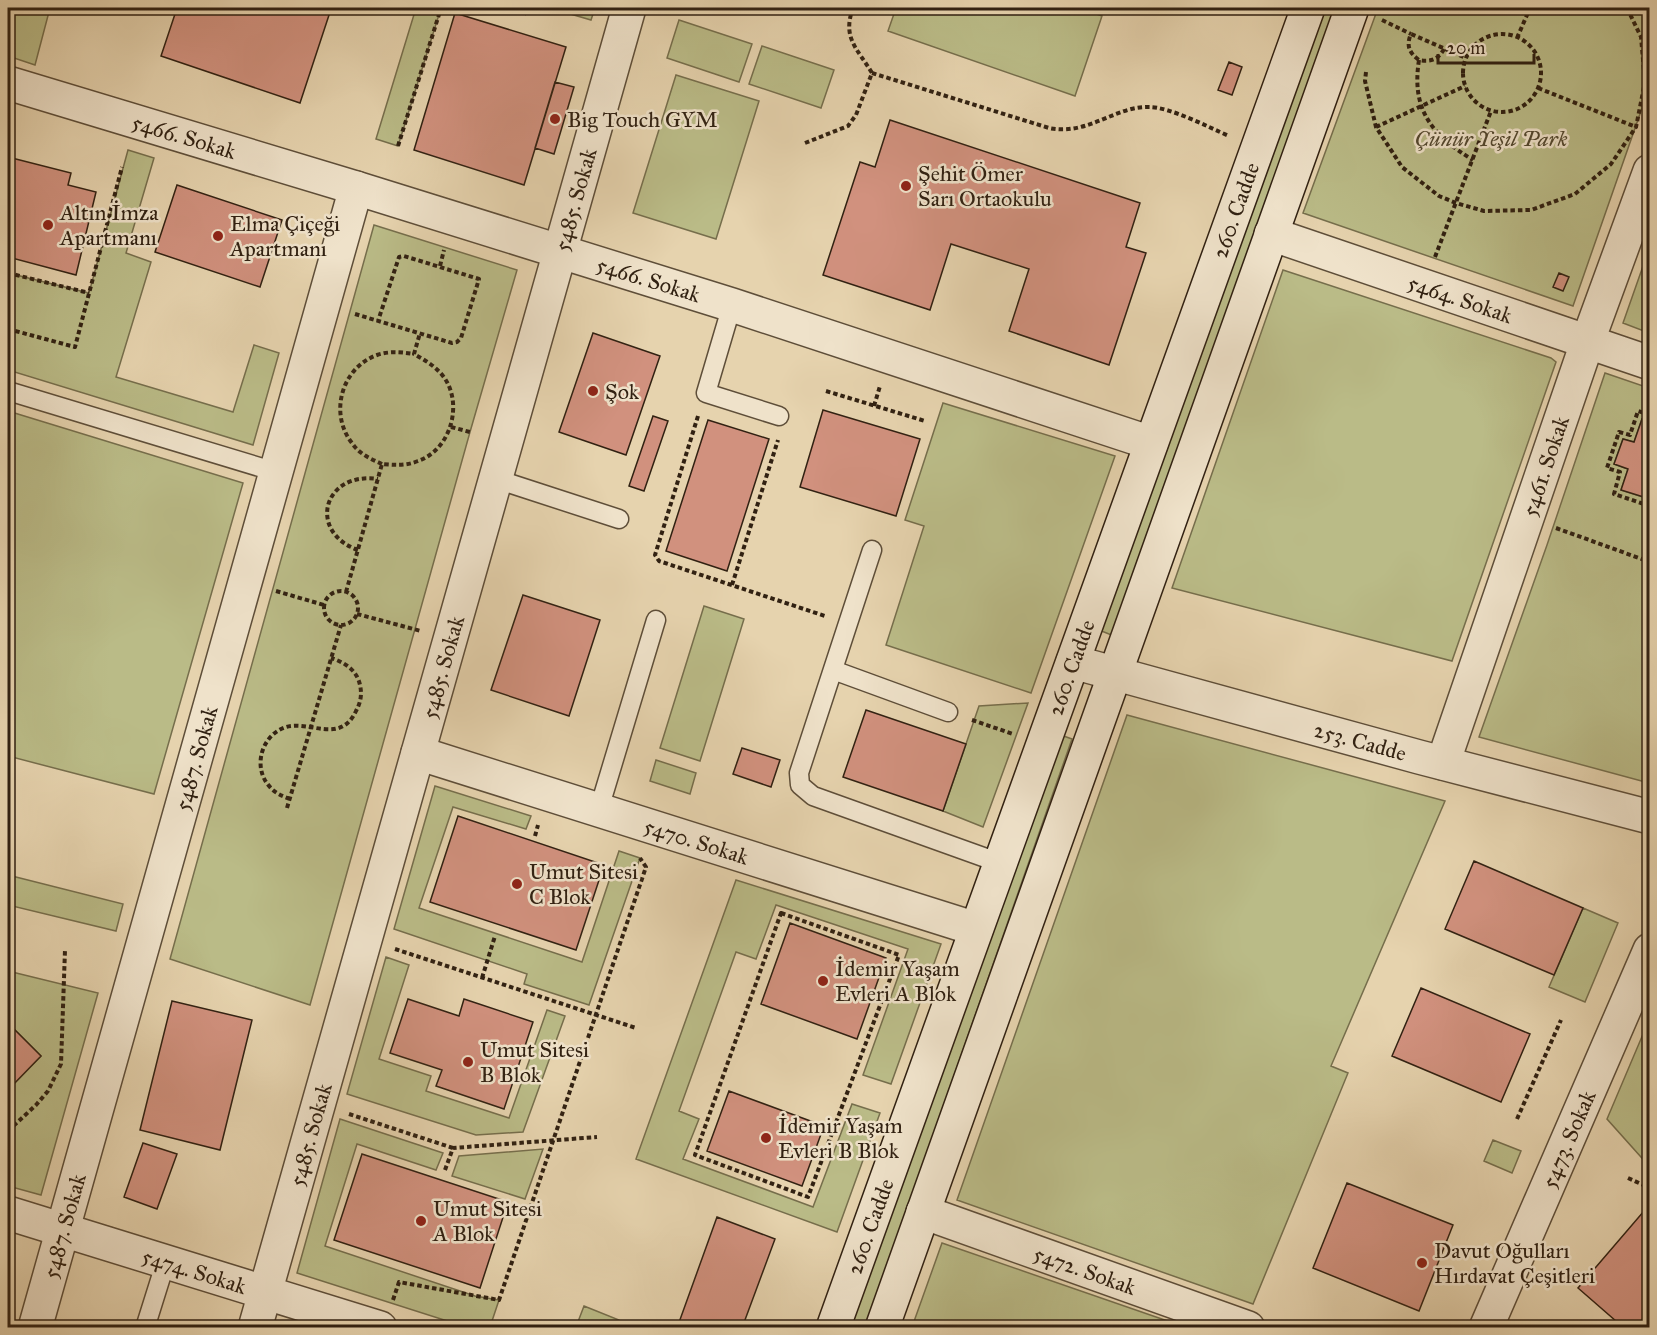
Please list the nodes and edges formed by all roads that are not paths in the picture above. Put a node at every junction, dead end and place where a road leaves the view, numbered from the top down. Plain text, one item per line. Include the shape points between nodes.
1 (629, 8) edge
2 (1308, 8) edge
3 (1363, 12) edge
4 (8, 83) edge
5 (1650, 171) edge
6 (356, 188) junction
7 (1271, 234) junction
8 (560, 252) junction
9 (732, 305) junction
10 (1587, 343) junction
11 (1650, 363) edge
12 (8, 391) edge
13 (779, 416) road end
14 (1151, 443) junction
15 (276, 472) junction
16 (496, 479) junction
17 (619, 519) dead end
18 (872, 550) dead end
19 (656, 620) dead end
20 (1073, 662) junction
21 (833, 670) junction
22 (1115, 674) junction
23 (948, 712) road end
24 (418, 753) junction
25 (1443, 764) junction
26 (599, 809) junction
27 (1650, 817) edge
28 (1000, 863) junction
29 (976, 929) junction
30 (1650, 950) edge
31 (923, 1212) junction
32 (8, 1213) edge
33 (63, 1229) junction
34 (166, 1261) junction
35 (266, 1291) junction
36 (386, 1316) edge
37 (35, 1328) edge
38 (145, 1328) edge
39 (255, 1328) edge
40 (833, 1328) edge
41 (882, 1328) edge
42 (1248, 1328) edge
43 (1486, 1328) edge

1 - 8 street, 5485. Sokak
2 - 14 street, 260. Cadde
3 - 7 street, 260. Cadde
4 - 6 street, 5466. Sokak
5 - 10 street, 5461. Sokak
6 - 8 street, 5466. Sokak
6 - 15 street, 5487. Sokak
7 - 10 street, 5464. Sokak
7 - 22 street, 260. Cadde
8 - 9 street, 5466. Sokak
8 - 16 street, 5485. Sokak
9 - 13 lane via 706,393
9 - 14 street, 5466. Sokak
10 - 11 street, 5464. Sokak
10 - 25 street, 5461. Sokak
12 - 15 lane
14 - 20 street, 260. Cadde
15 - 33 street, 5487. Sokak
16 - 17 lane
16 - 24 street, 5485. Sokak
18 - 21 lane
19 - 26 lane
20 - 22 street, 253. Cadde
20 - 28 street, 260. Cadde
21 - 23 lane
21 - 28 lane via 799,773 800,785 813,796
22 - 25 street, 253. Cadde
22 - 31 street, 260. Cadde
24 - 26 street, 5470. Sokak
24 - 35 street, 5485. Sokak
25 - 27 street, 253. Cadde
26 - 29 street, 5470. Sokak
28 - 29 street, 260. Cadde
29 - 40 street, 260. Cadde
30 - 43 street, 5473. Sokak
31 - 41 street, 260. Cadde
31 - 42 street, 5472. Sokak
32 - 33 street, 5474. Sokak
33 - 34 street, 5474. Sokak
33 - 37 street, 5487. Sokak
34 - 35 street, 5474. Sokak
34 - 38 lane
35 - 36 street, 5474. Sokak
35 - 39 street, 5485. Sokak

